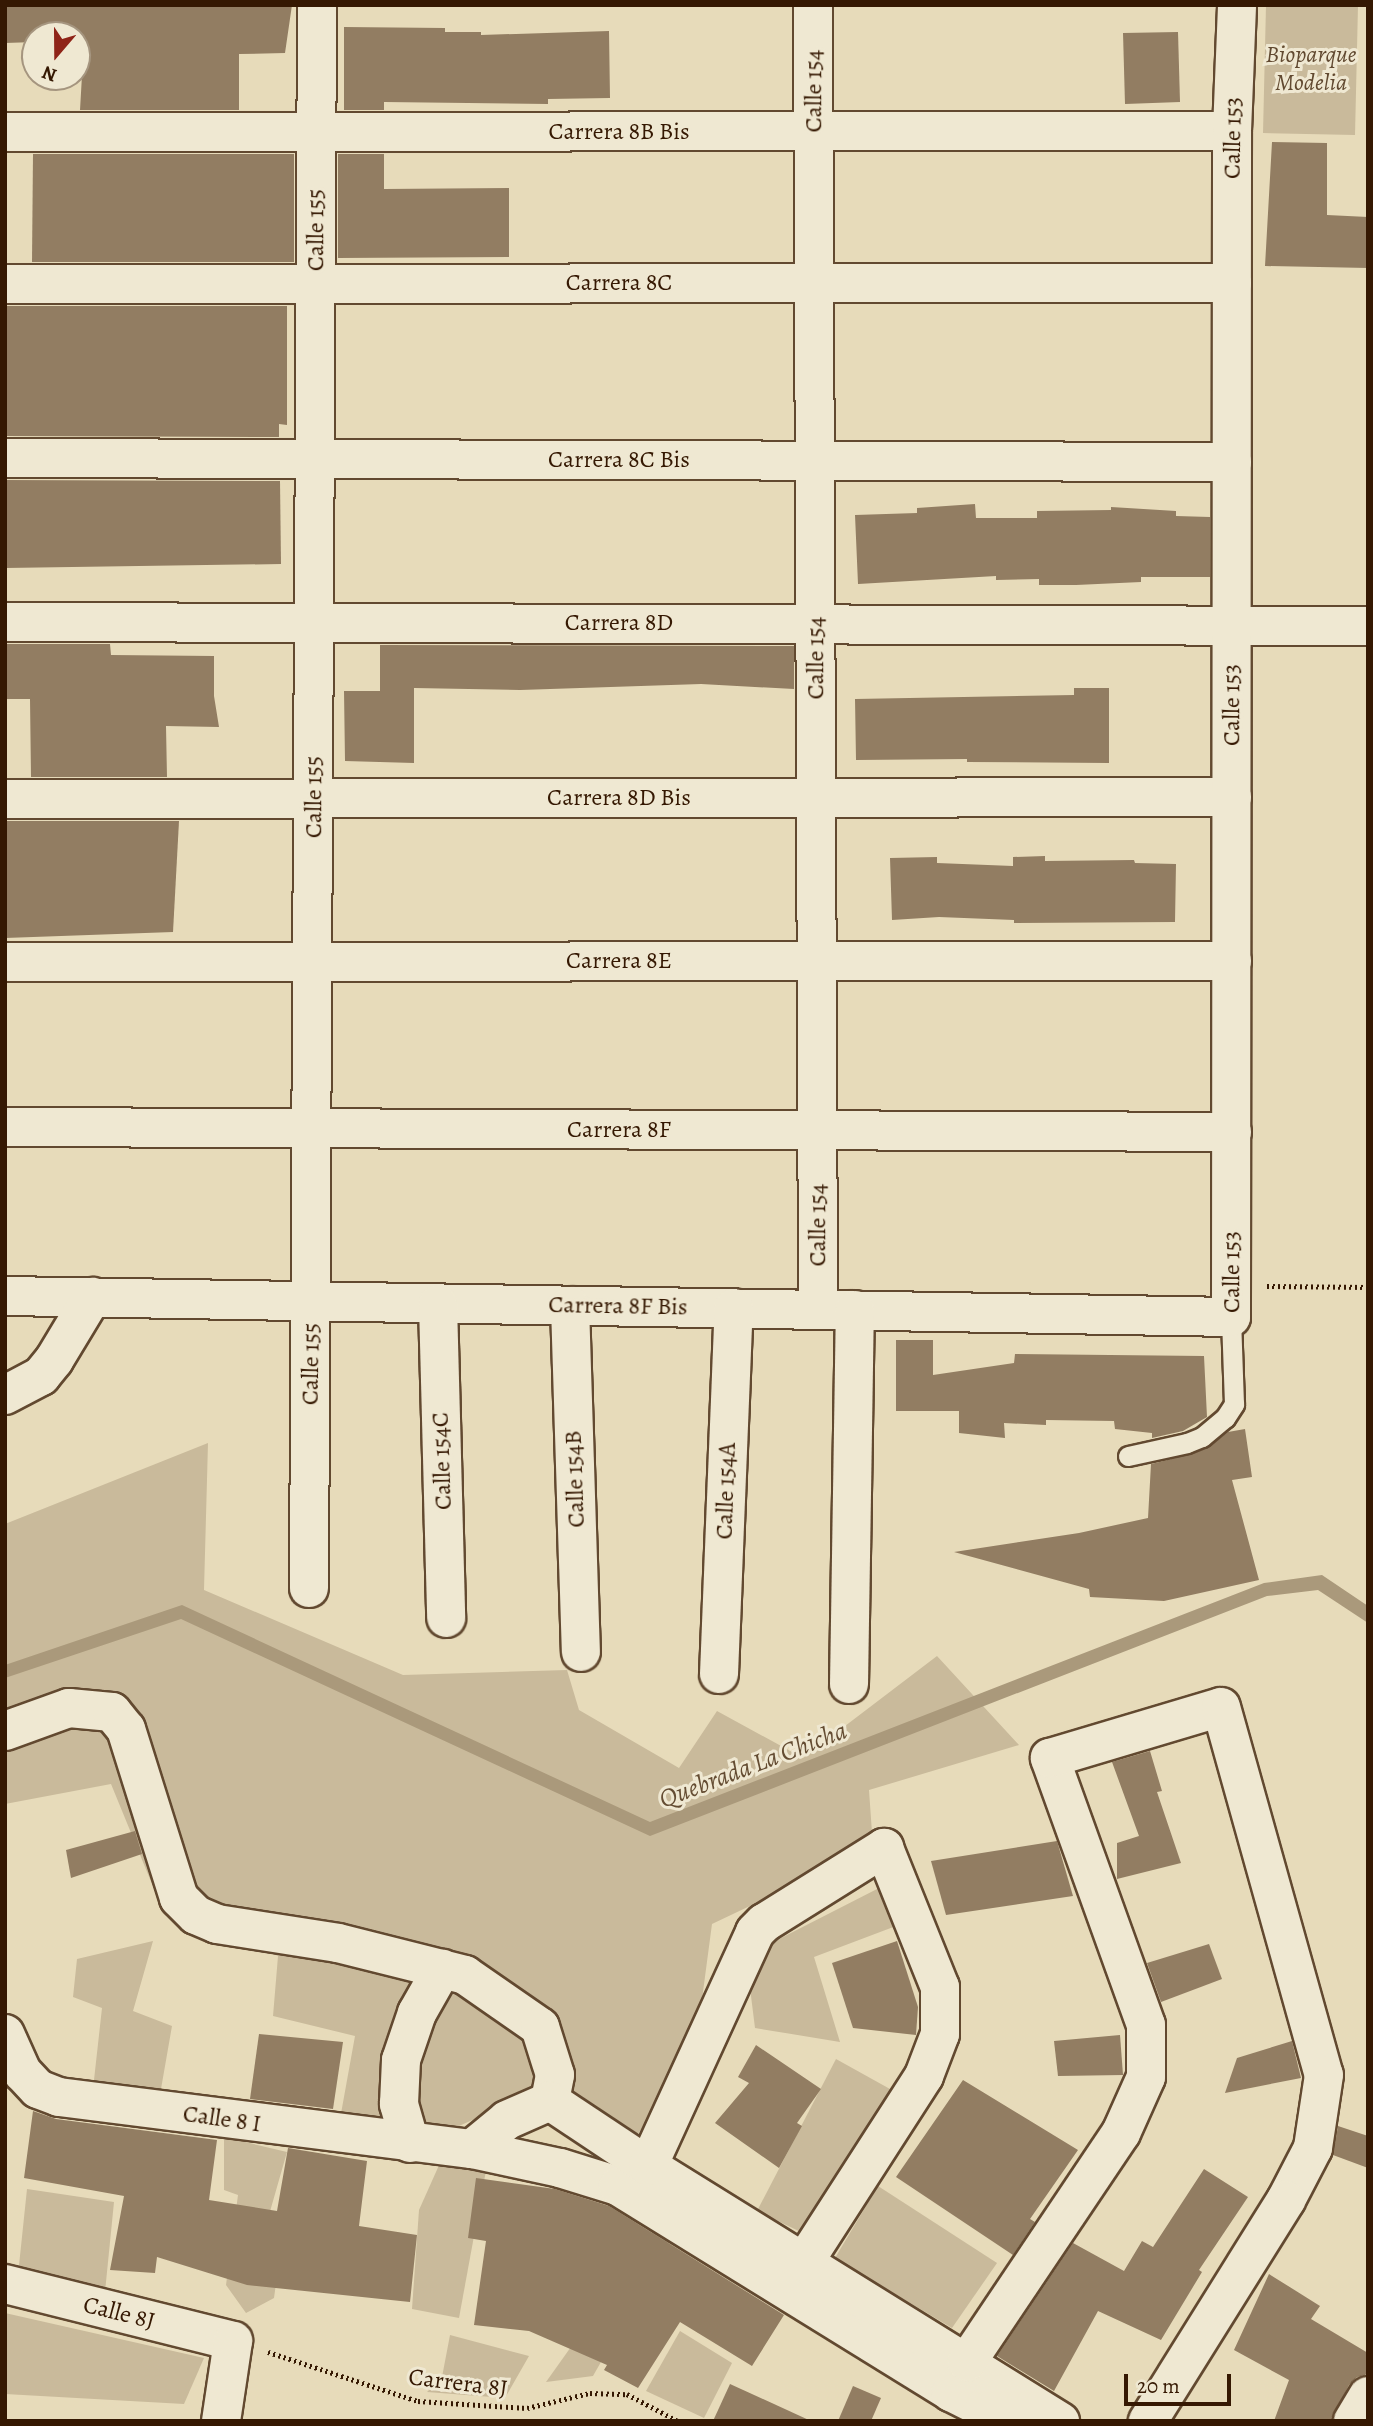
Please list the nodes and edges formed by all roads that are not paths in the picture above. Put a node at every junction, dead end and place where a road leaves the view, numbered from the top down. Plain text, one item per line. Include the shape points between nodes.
1 (317, 5) edge
2 (813, 5) edge
3 (1237, 5) edge
4 (1233, 131) junction
5 (5, 132) edge
6 (316, 132) junction
7 (814, 132) junction
8 (814, 283) junction
9 (1232, 283) junction
10 (5, 284) edge
11 (316, 284) junction
12 (5, 458) edge
13 (315, 459) junction
14 (815, 461) junction
15 (1232, 462) junction
16 (5, 622) edge
17 (314, 622) junction
18 (816, 622) junction
19 (1232, 623) junction
20 (1368, 626) edge
21 (1232, 797) junction
22 (314, 798) junction
23 (816, 798) junction
24 (5, 799) edge
25 (817, 961) junction
26 (1232, 961) junction
27 (5, 962) edge
28 (313, 962) junction
29 (5, 1128) edge
30 (313, 1129) junction
31 (817, 1130) junction
32 (1232, 1132) junction
33 (5, 1296) edge
34 (92, 1297) junction
35 (312, 1301) junction
36 (438, 1304) junction
37 (1232, 1304) junction
38 (570, 1306) junction
39 (734, 1308) junction
40 (818, 1310) junction
41 (855, 1310) junction
42 (5, 1395) edge
43 (1128, 1456) dead end
44 (309, 1588) dead end
45 (446, 1618) dead end
46 (581, 1652) dead end
47 (719, 1674) dead end
48 (849, 1684) dead end
49 (5, 1731) edge
50 (442, 1969) junction
51 (5, 2034) edge
52 (550, 2101) junction
53 (410, 2144) junction
54 (472, 2149) junction
55 (648, 2166) junction
56 (804, 2262) junction
57 (5, 2284) edge
58 (958, 2377) junction
59 (1368, 2396) edge
60 (221, 2421) edge
61 (1010, 2421) edge
62 (1060, 2421) edge
63 (1148, 2421) edge
64 (1353, 2421) edge

1 - 6 street, Calle 155
2 - 7 street, Calle 154
3 - 4 street, Calle 153
4 - 7 street, Carrera 8B Bis
4 - 9 street, Calle 153
5 - 6 street, Carrera 8B Bis
6 - 7 street, Carrera 8B Bis
6 - 11 street, Calle 155
7 - 8 street, Calle 154
8 - 9 street, Carrera 8C
8 - 11 street, Carrera 8C
8 - 14 street, Calle 154
9 - 15 street, Calle 153
10 - 11 street, Carrera 8C
11 - 13 street, Calle 155
12 - 13 street, Carrera 8C Bis
13 - 14 street, Carrera 8C Bis
13 - 17 street, Calle 155
14 - 15 street, Carrera 8C Bis
14 - 18 street, Calle 154
15 - 19 street, Calle 153
16 - 17 street, Carrera 8D
17 - 18 street, Carrera 8D
17 - 22 street, Calle 155
18 - 19 street, Carrera 8D
18 - 23 street, Calle 154
19 - 20 street, Carrera 8D
19 - 21 street, Calle 153
21 - 23 street, Carrera 8D Bis
21 - 26 street, Calle 153
22 - 23 street, Carrera 8D Bis
22 - 24 street, Carrera 8D Bis
22 - 28 street, Calle 155
23 - 25 street, Calle 154
25 - 26 street, Carrera 8E
25 - 28 street, Carrera 8E
25 - 31 street, Calle 154
26 - 32 street, Calle 153
27 - 28 street, Carrera 8E
28 - 30 street, Calle 155
29 - 30 street, Carrera 8F
30 - 31 street, Carrera 8F
30 - 35 street, Calle 155
31 - 32 street, Carrera 8F
31 - 40 street, Calle 154
32 - 37 street, Calle 153
33 - 34 street, Carrera 8F Bis
34 - 35 street, Carrera 8F Bis
34 - 42 street via 41,1376
35 - 36 street, Carrera 8F Bis
35 - 44 street, Calle 155
36 - 38 street, Carrera 8F Bis
36 - 45 street, Calle 154C
37 - 41 street, Carrera 8F Bis
37 - 43 lane, Calle 153 via 1234,1404 1225,1418 1202,1437
38 - 39 street, Carrera 8F Bis
38 - 46 street, Calle 154B
39 - 40 street, Carrera 8F Bis
39 - 47 street, Calle 154A
40 - 41 street, Carrera 8F Bis
41 - 48 street
49 - 50 street via 69,1708 112,1712 126,1729 179,1898 196,1915 218,1924 338,1943
50 - 52 street via 465,1975 540,2027 555,2075
50 - 53 street via 417,2013 401,2060 399,2104
51 - 53 street, Calle 8 I via 22,2072 38,2089 59,2097
52 - 54 street via 507,2120
52 - 55 street
53 - 54 street, Calle 8 I
54 - 58 street, Calle 8 I via 618,2186
55 - 56 street
55 - 56 street via 755,1932 884,1848 940,1987 940,2034 924,2076
56 - 58 street
57 - 60 street, Calle 8J via 233,2341
58 - 61 street
58 - 62 street
58 - 63 street via 1121,2133 1146,2077 1146,2025 1050,1758 1221,1707 1324,2075 1313,2148 1286,2200
59 - 64 street

